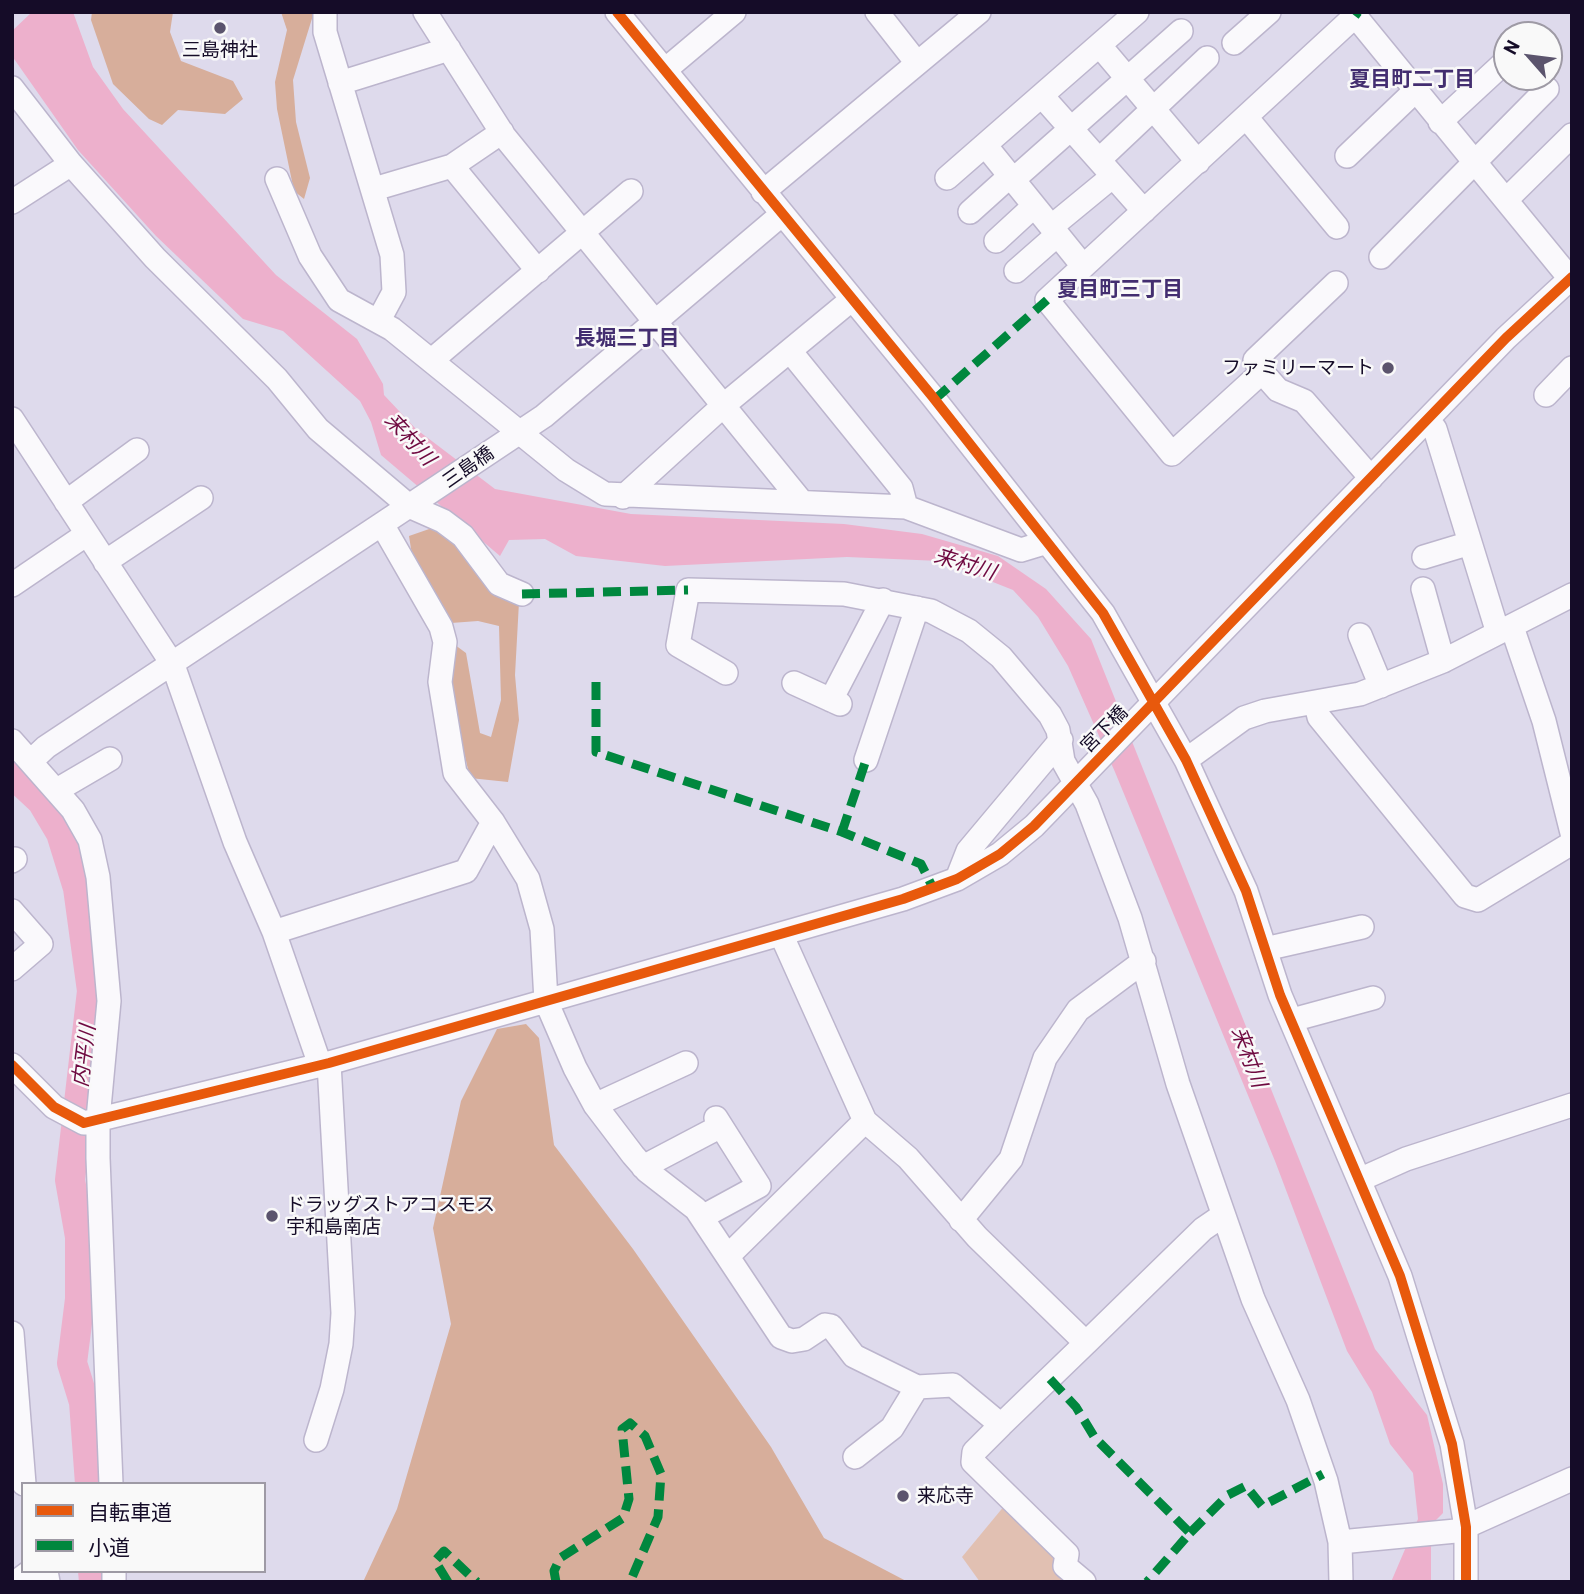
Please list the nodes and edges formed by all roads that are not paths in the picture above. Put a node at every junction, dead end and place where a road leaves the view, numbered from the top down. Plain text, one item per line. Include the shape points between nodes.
1 (325, 12) edge
2 (425, 12) edge
3 (734, 12) edge
4 (877, 12) edge
5 (979, 12) edge
6 (1137, 12) edge
7 (1269, 12) edge
8 (1353, 14) edge
9 (630, 17) edge
10 (1181, 31) dead end
11 (1234, 43) dead end
12 (1100, 46) junction
13 (449, 49) junction
14 (1207, 58) dead end
15 (917, 63) junction
16 (665, 70) junction
17 (1493, 73) edge
18 (1127, 79) junction
19 (340, 83) junction
20 (12, 88) edge
21 (1415, 91) junction
22 (1545, 91) edge
23 (1042, 96) junction
24 (1153, 108) junction
25 (1247, 117) junction
26 (1440, 122) junction
27 (1071, 128) junction
28 (502, 132) junction
29 (1572, 135) edge
30 (985, 145) junction
31 (1347, 156) dead end
32 (1475, 161) junction
33 (1198, 162) junction
34 (71, 164) junction
35 (452, 166) junction
36 (1106, 168) junction
37 (947, 178) dead end
38 (1011, 178) junction
39 (277, 179) dead end
40 (374, 189) junction
41 (631, 191) dead end
42 (763, 192) junction
43 (1507, 199) junction
44 (12, 202) edge
45 (1034, 206) junction
46 (1144, 211) junction
47 (970, 212) dead end
48 (781, 215) junction
49 (1337, 227) dead end
50 (1054, 231) junction
51 (584, 233) junction
52 (996, 242) dead end
53 (1381, 257) dead end
54 (1083, 266) junction
55 (538, 271) junction
56 (1016, 271) dead end
57 (1571, 279) edge
58 (1336, 283) dead end
59 (851, 300) junction
60 (379, 320) junction
61 (656, 321) junction
62 (790, 351) junction
63 (432, 360) junction
64 (1572, 368) edge
65 (1262, 372) junction
66 (1546, 394) dead end
67 (724, 405) junction
68 (12, 419) edge
69 (1428, 419) junction
70 (514, 434) junction
71 (138, 450) dead end
72 (1371, 478) junction
73 (623, 497) junction
74 (201, 498) dead end
75 (418, 501) junction
76 (801, 501) junction
77 (66, 502) junction
78 (906, 507) junction
79 (383, 526) junction
80 (87, 534) junction
81 (1044, 543) junction
82 (1467, 544) junction
83 (1424, 557) dead end
84 (105, 562) junction
85 (12, 584) edge
86 (1423, 589) dead end
87 (522, 594) dead end
88 (1572, 595) edge
89 (883, 600) junction
90 (917, 608) junction
91 (1505, 630) junction
92 (1360, 635) dead end
93 (1443, 661) junction
94 (173, 665) junction
95 (726, 673) dead end
96 (795, 681) dead end
97 (1381, 686) junction
98 (1316, 704) junction
99 (1151, 706) junction
100 (1060, 740) junction
101 (18, 750) edge
102 (110, 759) dead end
103 (866, 760) dead end
104 (1186, 760) junction
105 (1080, 778) junction
106 (58, 790) junction
107 (493, 822) junction
108 (1572, 833) edge
109 (1572, 843) edge
110 (957, 879) junction
111 (12, 911) edge
112 (1362, 927) dead end
113 (274, 932) junction
114 (780, 934) junction
115 (1265, 949) junction
116 (1144, 961) junction
117 (12, 969) edge
118 (1373, 998) dead end
119 (546, 1001) junction
120 (1292, 1020) junction
121 (687, 1062) dead end
122 (324, 1064) junction
123 (16, 1076) edge
124 (595, 1105) junction
125 (1572, 1105) edge
126 (91, 1121) junction
127 (865, 1121) junction
128 (643, 1167) junction
129 (1359, 1180) junction
130 (1222, 1216) junction
131 (702, 1217) junction
132 (961, 1220) junction
133 (729, 1255) junction
134 (12, 1333) edge
135 (1086, 1343) junction
136 (918, 1387) junction
137 (1001, 1425) junction
138 (316, 1440) dead end
139 (856, 1457) dead end
140 (1572, 1479) edge
141 (24, 1482) edge
142 (111, 1482) edge
143 (1461, 1529) junction
144 (1345, 1543) junction
145 (1084, 1582) edge
146 (1342, 1582) edge
147 (1466, 1582) edge

1 - 19 street via 325,32
2 - 13 street
3 - 16 street
4 - 15 street
5 - 15 street
6 - 12 street
7 - 11 street
8 - 21 street
8 - 25 street
9 - 16 street
10 - 18 street
12 - 18 street
12 - 23 street
13 - 19 street
13 - 28 street
14 - 24 street
15 - 42 street
16 - 42 street
17 - 26 street
18 - 24 street
18 - 27 street
19 - 40 street
20 - 34 street
21 - 26 street
21 - 31 street
22 - 32 street
23 - 27 street
23 - 30 street
24 - 33 street
24 - 36 street
25 - 33 street
25 - 49 street
26 - 32 street
27 - 36 street
27 - 38 street
28 - 35 street
28 - 51 street
29 - 43 street
30 - 37 street
30 - 38 street
32 - 43 street
32 - 53 street
33 - 46 street
34 - 44 street
34 - 75 street via 155,258 277,379 318,429
35 - 40 street
35 - 55 street
36 - 46 street
36 - 50 street
38 - 45 street
38 - 47 street
39 - 60 street via 310,256 339,300
40 - 60 street via 392,255 394,292
41 - 51 street
42 - 48 street
43 - 57 street
45 - 50 street
45 - 52 street
46 - 54 street
48 - 59 street
48 - 61 street, 三島橋
50 - 54 street
50 - 56 street
51 - 55 street
51 - 61 street
54 - 65 street via 1047,300 1172,454
55 - 63 street
57 - 69 street, 宮下橋 via 1529,315
58 - 65 street via 1255,360
59 - 62 street
59 - 81 street
60 - 63 street
61 - 67 street
61 - 70 street, 三島橋 via 544,416
62 - 67 street
62 - 78 street via 901,488
63 - 70 street
64 - 66 street
65 - 72 street via 1278,390 1304,401
67 - 73 street
67 - 76 street
68 - 77 street
69 - 72 street, 宮下橋
69 - 82 street
70 - 73 street via 585,485
70 - 75 street, 三島橋
71 - 77 street
72 - 99 street, 宮下橋
73 - 76 street
74 - 84 street
75 - 79 street, 三島橋
75 - 87 street via 463,536 499,584
76 - 78 street
77 - 80 street
78 - 81 street via 1021,550
79 - 94 street, 三島橋
79 - 107 street via 441,627 440,682 455,774
80 - 84 street
80 - 85 street
81 - 99 street via 1103,613
82 - 83 street
82 - 91 street
84 - 94 street
86 - 93 street
88 - 91 street
89 - 90 street
89 - 95 street via 844,594 688,590 678,645
89 - 96 street via 836,702
90 - 100 street via 969,631 1001,657 1050,715
90 - 103 street
91 - 93 street
91 - 108 street via 1544,721
92 - 97 street
93 - 97 street
94 - 101 street, 三島橋 via 46,747
94 - 113 street via 235,842
97 - 98 street
98 - 104 street via 1244,718
98 - 109 street via 1320,717 1465,896 1478,900
99 - 104 street
99 - 105 street, 宮下橋
100 - 105 street via 1063,761
100 - 110 street via 968,851
101 - 106 street
102 - 106 street
104 - 115 street via 1246,891
105 - 110 street, 宮下橋 via 1000,854
105 - 116 street
106 - 126 street via 90,840 98,877 109,1001
107 - 113 street via 466,871
107 - 119 street via 536,901
110 - 114 street, 宮下橋
111 - 117 street via 41,944
112 - 115 street
113 - 122 street
114 - 119 street, 宮下橋
114 - 127 street
115 - 120 street
116 - 130 street
116 - 132 street via 1078,1010 1045,1058 1011,1159
118 - 120 street
119 - 122 street, 宮下橋
119 - 124 street
120 - 129 street
121 - 124 street
122 - 126 street, 宮下橋
122 - 138 street via 343,1313 334,1378
123 - 126 street via 62,1113
124 - 128 street
125 - 129 street via 1406,1159
126 - 142 street
127 - 132 street via 908,1158
127 - 133 street
128 - 131 street
128 - 131 street via 719,1122 759,1186
129 - 143 street via 1400,1276 1452,1444
130 - 135 street
130 - 144 street via 1297,1400
131 - 133 street
132 - 135 street
133 - 136 street via 735,1271 781,1337 804,1339 825,1325 831,1326 854,1356
134 - 141 street
135 - 137 street
136 - 137 street via 953,1385
136 - 139 street via 892,1428
137 - 145 street via 974,1452 973,1462 1067,1554 1065,1566
140 - 143 street
143 - 144 street
143 - 147 street
144 - 146 street

